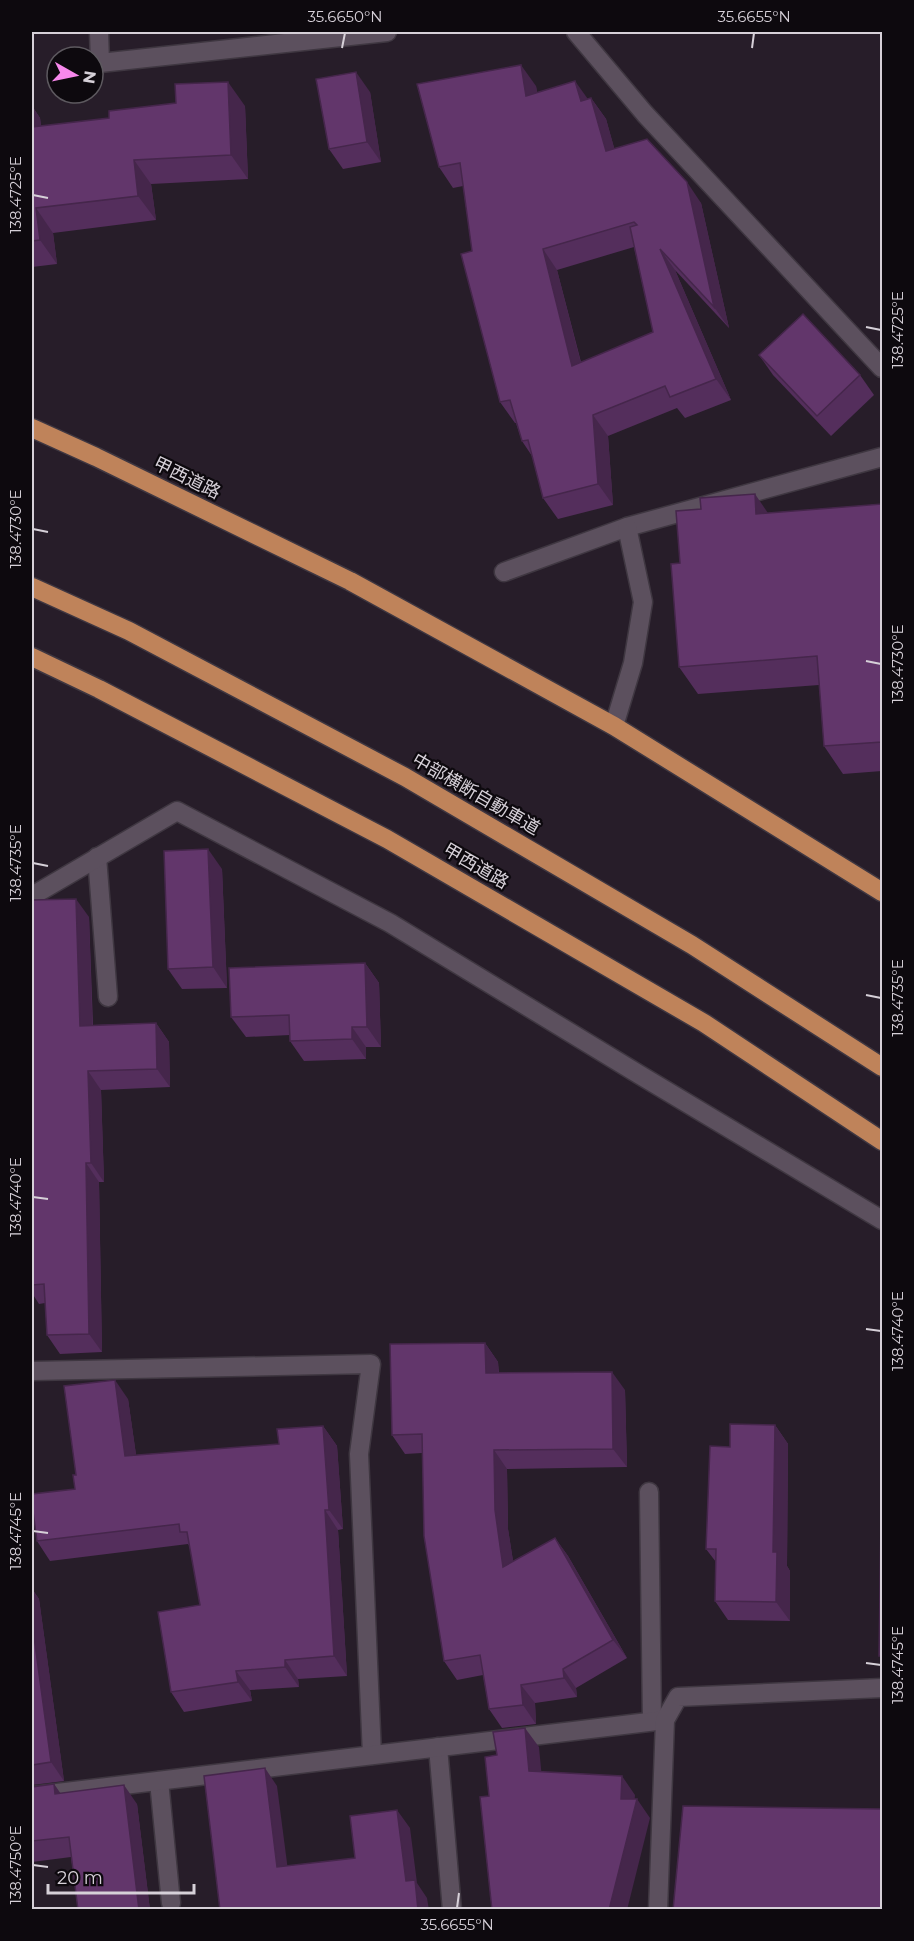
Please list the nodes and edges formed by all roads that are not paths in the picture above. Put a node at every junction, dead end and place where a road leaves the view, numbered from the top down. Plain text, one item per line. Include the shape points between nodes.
1 (99, 32) edge
2 (387, 32) edge
3 (576, 32) edge
4 (882, 368) edge
5 (32, 428) edge
6 (882, 457) edge
7 (627, 527) junction
8 (504, 572) dead end
9 (32, 587) edge
10 (32, 657) edge
11 (614, 726) junction
12 (97, 857) junction
13 (882, 892) edge
14 (32, 896) edge
15 (108, 997) dead end
16 (882, 1067) edge
17 (882, 1142) edge
18 (882, 1220) edge
19 (32, 1371) edge
20 (649, 1492) dead end
21 (882, 1688) edge
22 (658, 1720) junction
23 (438, 1747) junction
24 (372, 1755) junction
25 (159, 1781) junction
26 (32, 1796) edge
27 (171, 1903) dead end
28 (452, 1910) edge
29 (658, 1910) edge

1 - 2 street via 100,63
3 - 4 street via 645,114
5 - 11 highway, 甲西道路 via 350,582
6 - 7 street
7 - 8 street
7 - 11 street via 643,602 633,663
9 - 16 highway, 中部横断自動車道 via 129,631 405,777 692,945
10 - 17 highway, 甲西道路 via 387,839 704,1023
11 - 13 highway, 甲西道路
12 - 14 street
12 - 15 street
12 - 18 street via 177,811 390,922
19 - 24 street via 371,1364 359,1454
20 - 22 street
21 - 22 street via 678,1696
22 - 23 street
22 - 29 street
23 - 24 street
23 - 28 street
24 - 25 street
25 - 26 street
25 - 27 street

